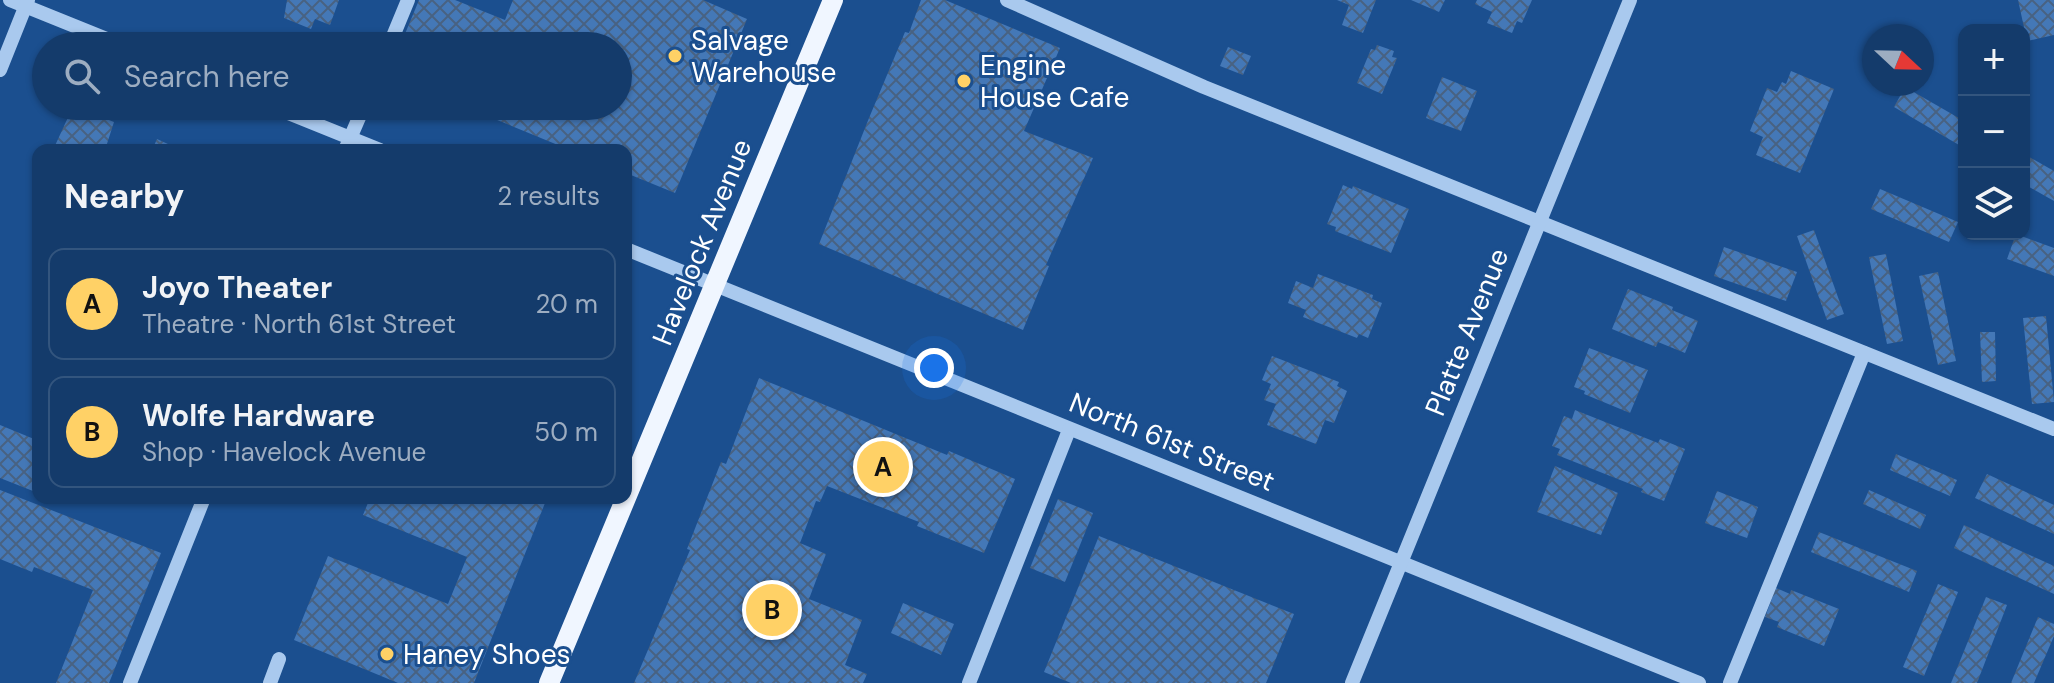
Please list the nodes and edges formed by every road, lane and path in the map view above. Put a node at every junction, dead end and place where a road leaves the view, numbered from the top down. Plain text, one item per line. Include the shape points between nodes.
1 (10, 0) edge
2 (408, 0) edge
3 (833, 0) edge
4 (1007, 0) edge
5 (1630, 0) edge
6 (27, 3) edge
7 (92, 32) edge
8 (395, 32) edge
9 (0, 70) edge
10 (299, 120) edge
11 (358, 120) edge
12 (348, 144) edge
13 (1540, 222) junction
14 (632, 251) edge
15 (714, 285) junction
16 (1864, 353) junction
17 (2054, 429) edge
18 (1069, 430) junction
19 (632, 483) edge
20 (202, 504) edge
21 (623, 504) edge
22 (1402, 563) junction
23 (279, 659) dead end
24 (130, 683) edge
25 (270, 683) edge
26 (549, 683) edge
27 (969, 683) edge
28 (1352, 683) edge
29 (1699, 683) edge
30 (1730, 683) edge

1 - 6 street
2 - 8 street
3 - 15 main road, Havelock Avenue
4 - 13 street via 1204,87
5 - 13 street, Platte Avenue
6 - 7 street
6 - 9 street
10 - 12 street
11 - 12 street
13 - 16 street
13 - 22 street, Platte Avenue
14 - 15 street, North 61st Street
15 - 18 street, North 61st Street
15 - 19 main road, Havelock Avenue
16 - 17 street
16 - 30 street
18 - 22 street, North 61st Street
18 - 27 street
20 - 24 street
21 - 26 main road, Havelock Avenue
22 - 28 street, Platte Avenue
22 - 29 street, North 61st Street
23 - 25 street

